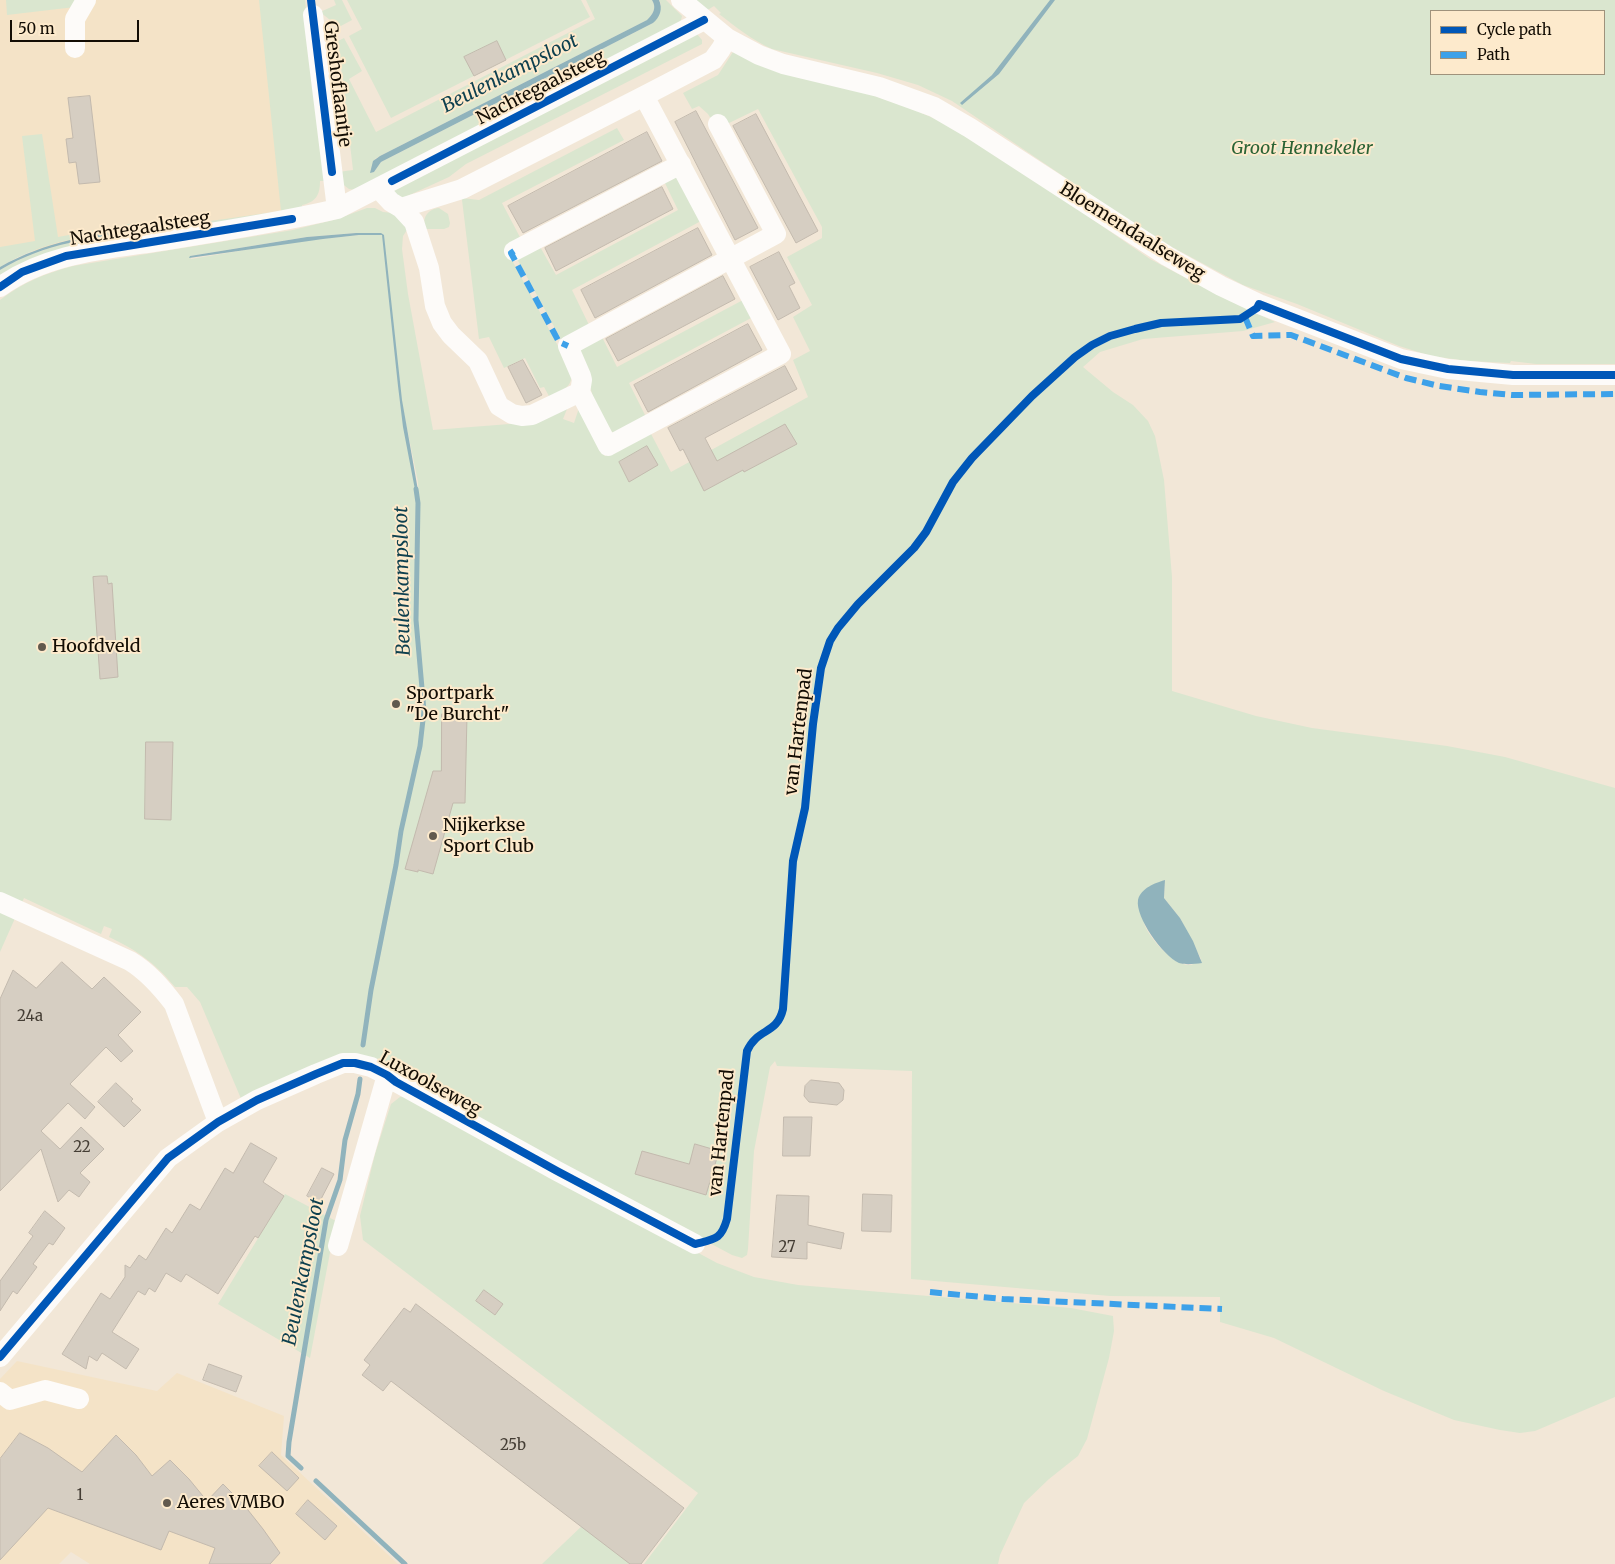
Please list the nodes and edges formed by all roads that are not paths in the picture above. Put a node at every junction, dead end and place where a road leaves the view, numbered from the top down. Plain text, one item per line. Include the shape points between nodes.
1 (86, 0) edge
2 (680, 0) edge
3 (313, 15) dead end
4 (704, 20) junction
5 (727, 38) junction
6 (74, 48) dead end
7 (644, 96) junction
8 (718, 124) dead end
9 (680, 164) junction
10 (378, 188) junction
11 (401, 208) junction
12 (337, 209) junction
13 (514, 251) dead end
14 (731, 258) junction
15 (0, 287) edge
16 (1615, 375) edge
17 (580, 392) junction
18 (0, 902) edge
19 (387, 1075) junction
20 (218, 1122) junction
21 (695, 1244) dead end
22 (338, 1246) dead end
23 (0, 1356) edge
24 (0, 1392) edge
25 (79, 1399) dead end

1 - 6 street via 75,19
2 - 4 street, Bloemendaalseweg
3 - 12 street, Greshoflaantje
4 - 5 street, Bloemendaalseweg
4 - 10 street, Nachtegaalsteeg
5 - 7 street via 713,60
5 - 16 street, Bloemendaalseweg via 783,64 879,87 934,108 1129,232 1221,286 1401,359 1448,369 1497,374
7 - 9 street
7 - 11 street via 462,188
8 - 14 street via 776,234
9 - 13 street
9 - 14 street
10 - 11 street
10 - 12 street, Nachtegaalsteeg
11 - 17 street via 418,231 442,323 478,361 499,406 512,414 532,415
12 - 15 street, Nachtegaalsteeg via 279,222 66,256 28,269
14 - 17 street via 568,346 581,376
14 - 17 street via 782,354 608,446
18 - 20 street via 130,961 162,988 174,1004
19 - 20 street, Luxoolseweg via 371,1067 343,1063 265,1097
19 - 21 street, Luxoolseweg
19 - 22 street, Luxoolseweg
20 - 23 street, Luxoolseweg via 168,1158
24 - 25 street via 10,1400 45,1390

